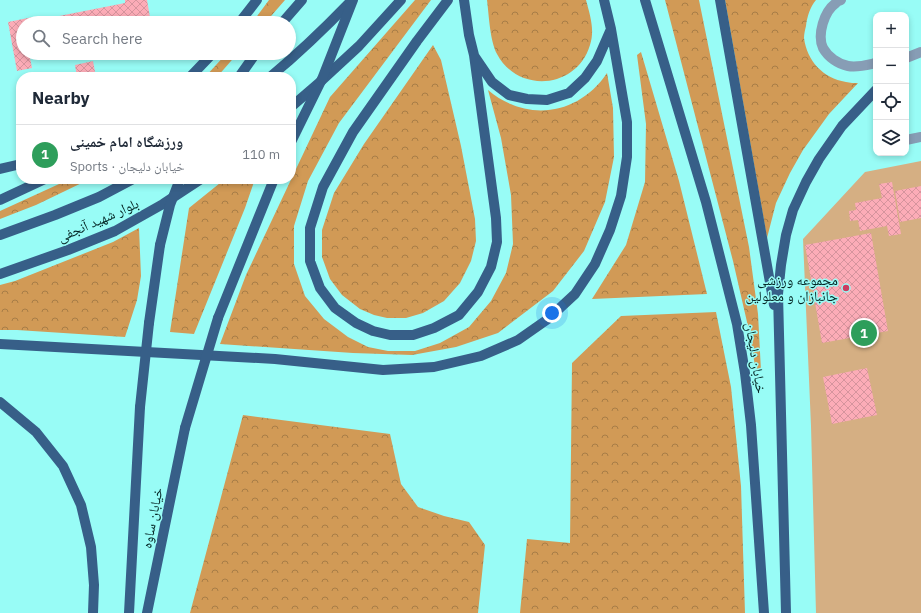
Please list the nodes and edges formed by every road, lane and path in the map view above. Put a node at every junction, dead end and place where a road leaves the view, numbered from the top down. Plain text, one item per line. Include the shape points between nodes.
1 (257, 0) edge
2 (302, 0) edge
3 (352, 0) edge
4 (401, 0) edge
5 (448, 0) edge
6 (464, 0) edge
7 (604, 0) edge
8 (646, 0) edge
9 (720, 0) edge
10 (841, 0) edge
11 (244, 16) edge
12 (288, 16) edge
13 (611, 29) junction
14 (921, 52) edge
15 (296, 54) edge
16 (474, 56) junction
17 (909, 57) edge
18 (206, 60) edge
19 (251, 60) edge
20 (290, 60) edge
21 (873, 64) edge
22 (195, 72) edge
23 (243, 72) edge
24 (276, 72) edge
25 (873, 93) edge
26 (296, 103) edge
27 (296, 132) edge
28 (921, 137) edge
29 (909, 139) edge
30 (16, 165) edge
31 (0, 170) edge
32 (34, 184) edge
33 (124, 184) edge
34 (178, 184) edge
35 (194, 184) edge
36 (272, 184) edge
37 (0, 200) edge
38 (0, 235) edge
39 (0, 274) edge
40 (779, 336) junction
41 (0, 344) edge
42 (0, 402) edge
43 (93, 613) edge
44 (129, 613) edge
45 (147, 613) edge
46 (764, 613) edge
47 (786, 613) edge

1 - 11 main road
2 - 12 main road
3 - 15 main road
3 - 27 main road, bridge via 322,79
4 - 26 main road via 359,46
5 - 16 main road via 353,132 323,187 310,228 310,261 320,288 335,308 373,331 412,335 434,328 458,315 478,292 491,267 497,242 496,218
6 - 16 main road via 468,35
7 - 13 main road
8 - 46 main road, خیابان دلیجان via 706,202 737,324 752,425
9 - 40 main road
10 - 21 street via 836,2 823,22 823,48 837,62 848,66
13 - 16 main road via 598,61 585,78 569,93 547,100 509,95 492,82
13 - 41 main road via 627,122 628,157 621,196 595,264 575,294 548,319 518,340 481,356 434,367 383,370 275,359
14 - 17 street
18 - 22 main road
19 - 23 main road
20 - 24 main road
25 - 40 main road via 842,126 819,159 793,210 781,265 778,294
28 - 29 street
30 - 31 main road
32 - 37 main road
33 - 38 main road, بلوار شهید آنجفی via 99,197
34 - 44 main road, bridge via 160,245 149,323 140,407
35 - 39 main road, بلوار شهید آنجفی via 164,204 115,230
36 - 45 main road, خیابان ساوه, bridge via 218,318 185,428
40 - 47 main road
42 - 43 main road via 36,432 63,466 82,505 91,547

